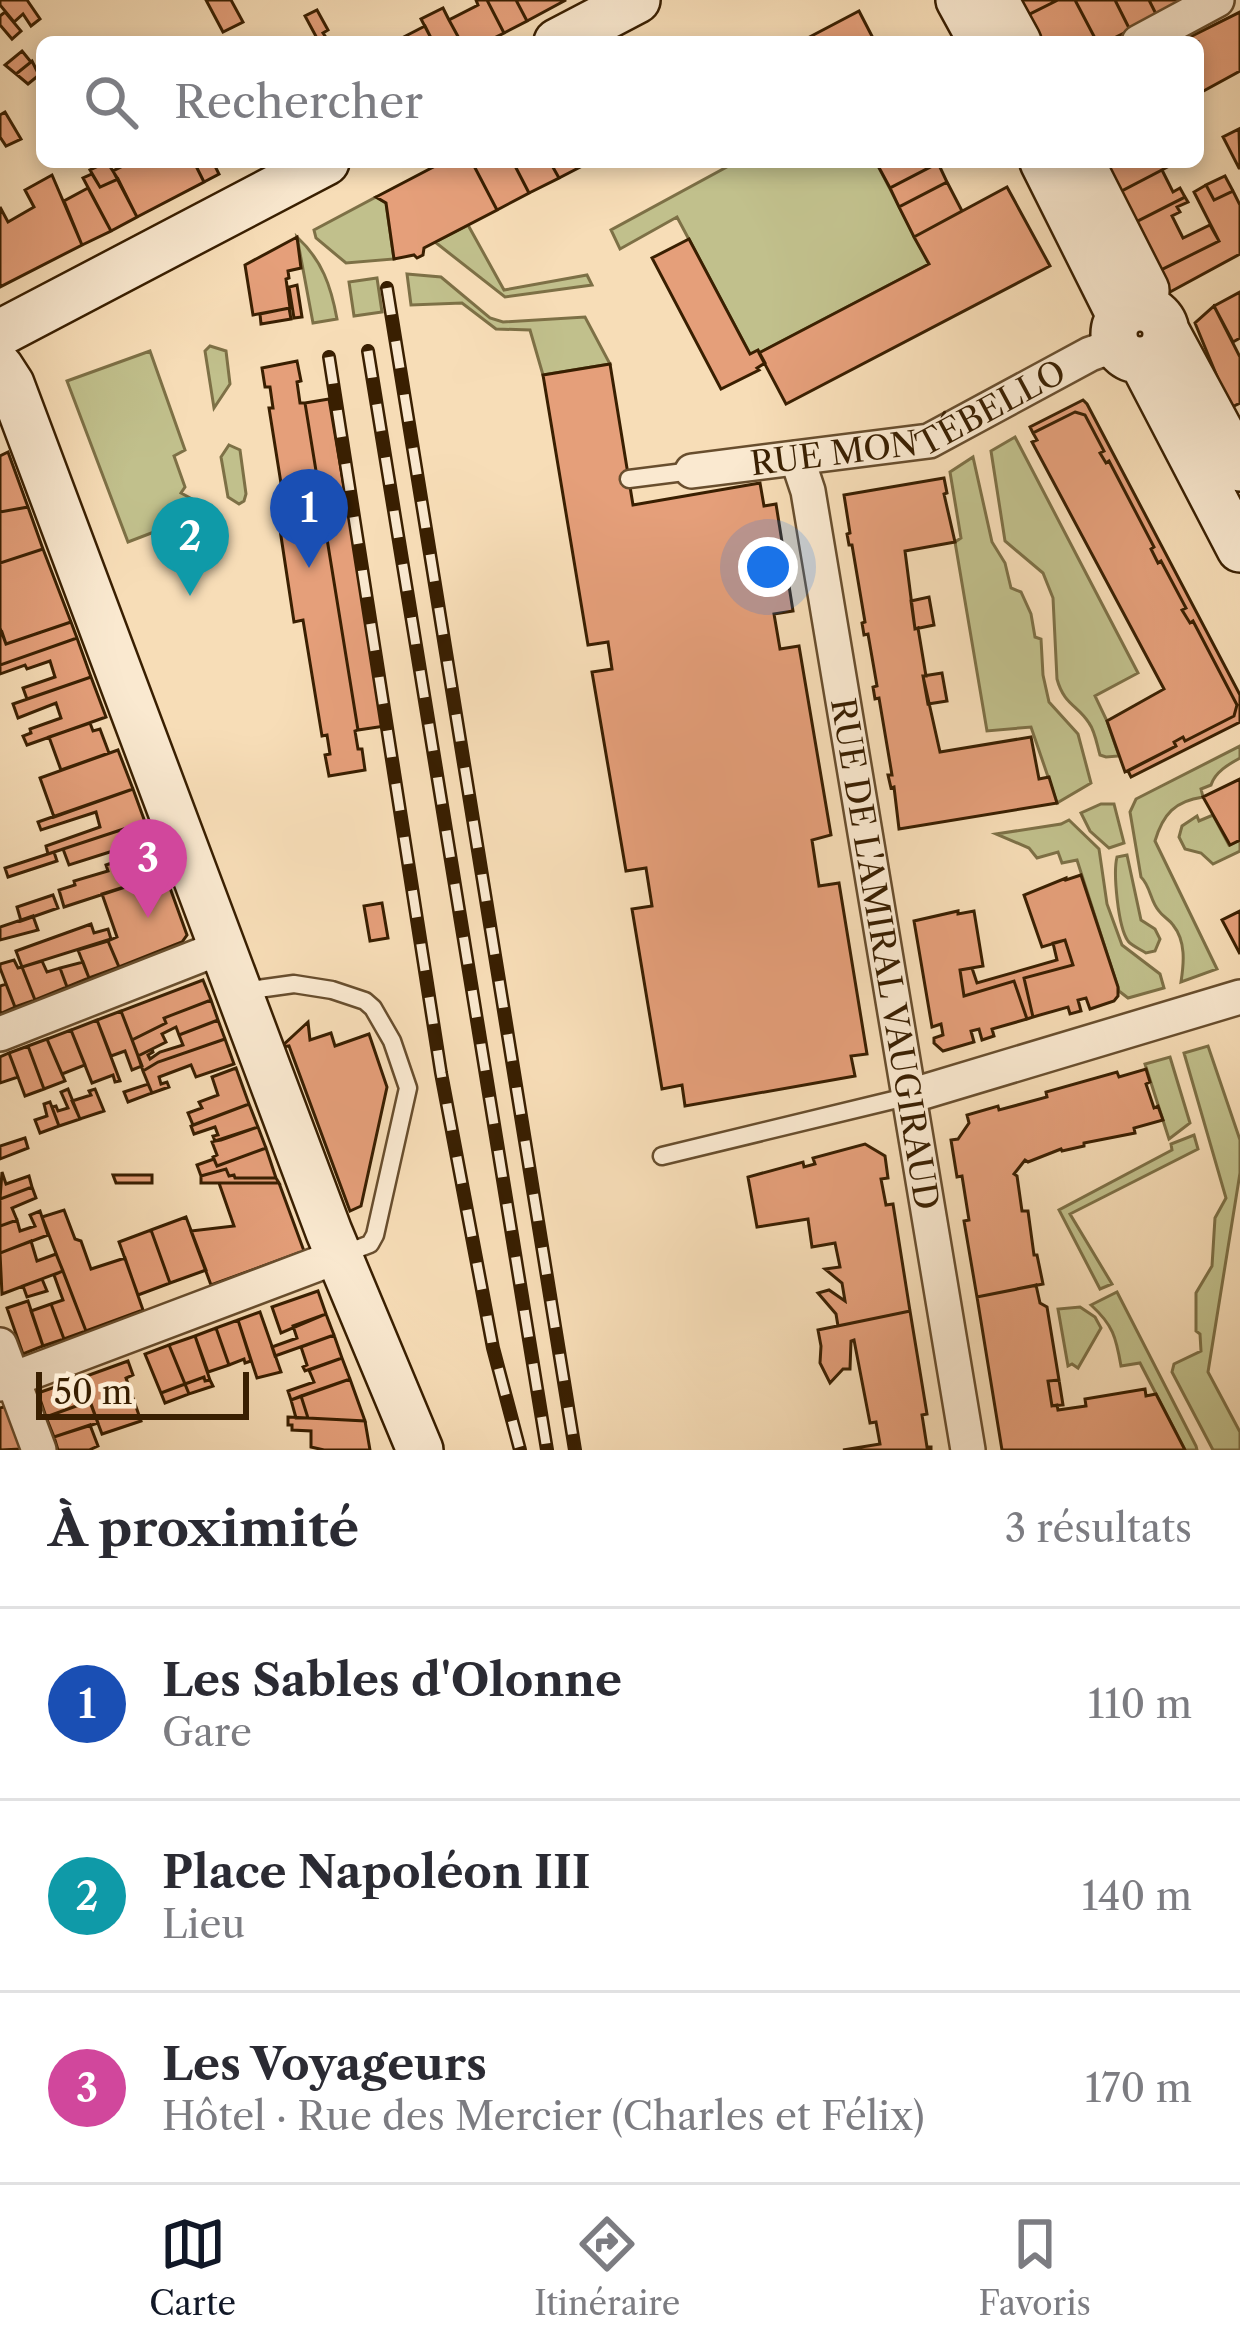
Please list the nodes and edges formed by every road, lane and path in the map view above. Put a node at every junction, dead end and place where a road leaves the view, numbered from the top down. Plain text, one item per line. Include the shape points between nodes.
1 (959, 0) edge
2 (995, 0) edge
3 (1217, 0) edge
4 (633, 1) edge
5 (568, 36) edge
6 (979, 36) edge
7 (1015, 36) edge
8 (1149, 36) edge
9 (315, 168) edge
10 (1046, 168) edge
11 (1085, 168) edge
12 (1138, 332) junction
13 (0, 333) edge
14 (0, 367) edge
15 (797, 458) junction
16 (1240, 468) edge
17 (692, 471) joint
18 (629, 478) dead end
19 (1240, 549) edge
20 (222, 947) junction
21 (240, 994) junction
22 (1240, 997) edge
23 (0, 1034) edge
24 (910, 1096) junction
25 (662, 1156) dead end
26 (339, 1256) junction
27 (0, 1345) edge
28 (6, 1382) edge
29 (39, 1450) edge
30 (420, 1450) edge
31 (968, 1450) edge

1 - 6 main road
2 - 7 main road
3 - 8 street
4 - 5 main road
9 - 13 main road
10 - 12 main road
11 - 12 main road via 1146,290
12 - 15 street, RUE MONTÉBELLO via 942,437
12 - 16 main road
12 - 19 main road
14 - 20 main road
15 - 17 street, RUE MONTÉBELLO
15 - 24 street, RUE DE L'AMIRAL VAUGIRAUD
17 - 18 lane
20 - 21 main road
20 - 23 street
21 - 26 main road
21 - 26 lane via 294,984 332,990 374,1008 392,1040 408,1088 376,1235
22 - 24 street
24 - 25 lane
24 - 31 street, RUE DE L'AMIRAL VAUGIRAUD
26 - 28 street
26 - 30 main road
27 - 28 street
28 - 29 street

